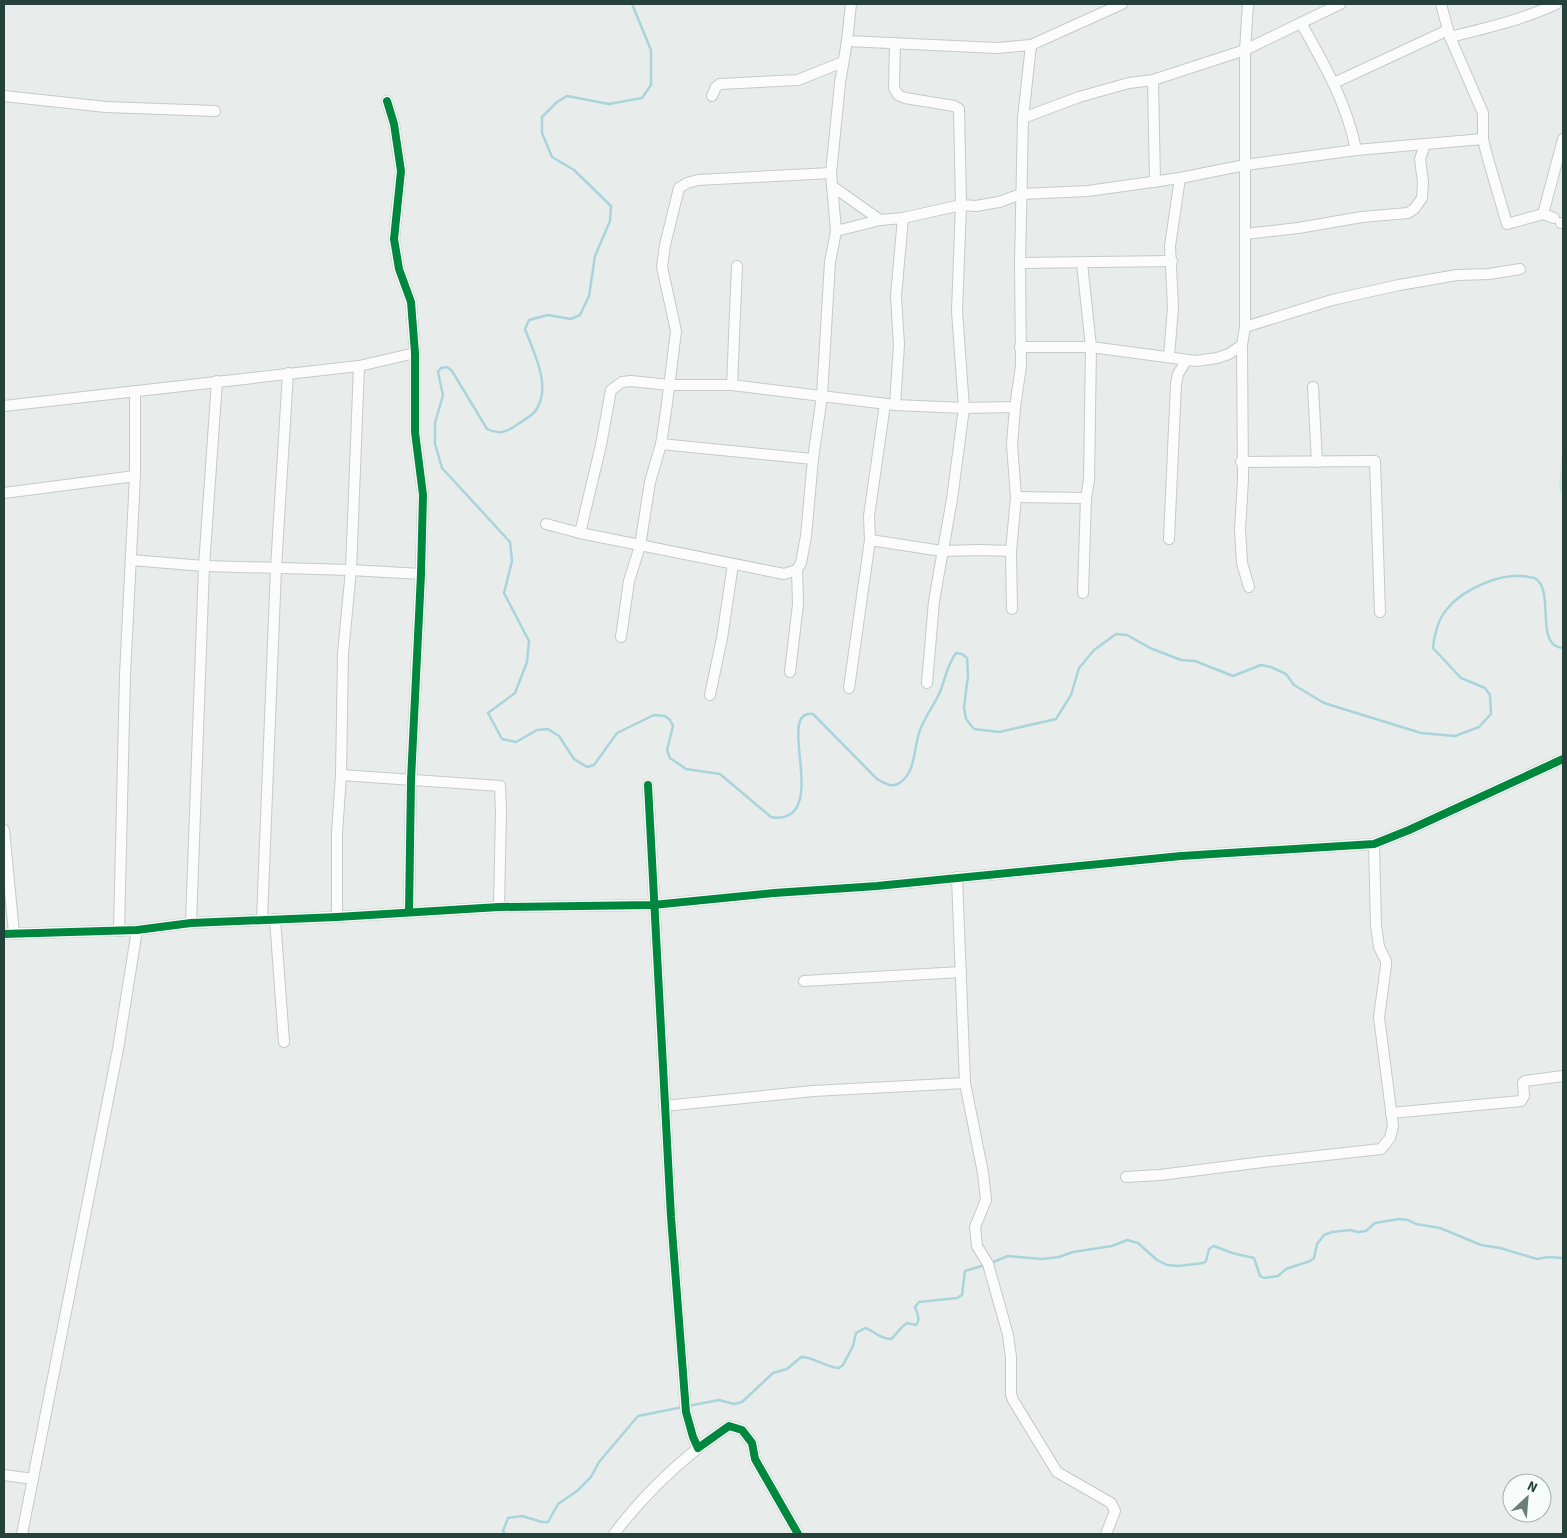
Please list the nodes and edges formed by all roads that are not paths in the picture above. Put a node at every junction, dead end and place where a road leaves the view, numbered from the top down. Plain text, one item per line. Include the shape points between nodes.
1 (851, 4) edge
2 (1122, 4) edge
3 (1248, 4) edge
4 (1340, 4) edge
5 (1441, 4) edge
6 (1556, 4) edge
7 (1301, 23) junction
8 (1449, 33) junction
9 (847, 41) junction
10 (895, 43) junction
11 (1031, 45) junction
12 (1245, 50) junction
13 (843, 62) junction
14 (1153, 80) junction
15 (1334, 83) junction
16 (4, 96) edge
17 (712, 96) dead end
18 (387, 101) dead end
19 (216, 111) dead end
20 (1023, 118) junction
21 (1563, 138) edge
22 (1483, 139) junction
23 (1425, 144) junction
24 (1356, 150) junction
25 (1245, 165) junction
26 (832, 173) junction
27 (1180, 178) junction
28 (1155, 182) junction
29 (832, 186) junction
30 (1021, 194) junction
31 (961, 205) junction
32 (1543, 214) junction
33 (903, 218) junction
34 (880, 220) junction
35 (1559, 221) edge
36 (836, 231) junction
37 (1245, 234) junction
38 (1172, 261) junction
39 (1020, 263) junction
40 (1082, 263) junction
41 (737, 266) dead end
42 (1520, 269) dead end
43 (1245, 326) junction
44 (1242, 345) junction
45 (1020, 346) junction
46 (1091, 347) junction
47 (415, 353) junction
48 (1169, 357) junction
49 (1186, 360) junction
50 (359, 366) junction
51 (288, 373) junction
52 (217, 381) junction
53 (669, 385) junction
54 (732, 385) junction
55 (1313, 387) dead end
56 (135, 390) junction
57 (822, 396) junction
58 (890, 404) junction
59 (4, 406) edge
60 (1015, 407) junction
61 (964, 408) junction
62 (661, 444) junction
63 (813, 459) junction
64 (1242, 462) junction
65 (1316, 462) junction
66 (135, 476) junction
67 (4, 493) edge
68 (1016, 497) junction
69 (1086, 498) junction
70 (546, 524) dead end
71 (580, 533) junction
72 (1169, 539) dead end
73 (870, 540) junction
74 (640, 546) junction
75 (942, 551) junction
76 (1011, 551) junction
77 (131, 560) junction
78 (733, 564) junction
79 (204, 566) junction
80 (276, 568) junction
81 (351, 570) junction
82 (797, 570) junction
83 (421, 574) junction
84 (1249, 587) dead end
85 (1083, 592) dead end
86 (1012, 609) dead end
87 (1380, 612) dead end
88 (621, 637) dead end
89 (790, 672) dead end
90 (926, 682) dead end
91 (849, 688) dead end
92 (710, 695) dead end
93 (1563, 759) edge
94 (341, 776) junction
95 (411, 780) junction
96 (648, 785) dead end
97 (4, 830) edge
98 (1374, 844) junction
99 (957, 877) junction
100 (653, 905) junction
101 (499, 907) junction
102 (409, 912) junction
103 (337, 917) junction
104 (262, 919) junction
105 (276, 919) junction
106 (191, 922) junction
107 (137, 930) junction
108 (119, 931) junction
109 (9, 934) edge
110 (961, 972) junction
111 (804, 981) dead end
112 (284, 1042) dead end
113 (1563, 1076) edge
114 (965, 1083) junction
115 (664, 1106) junction
116 (1391, 1113) junction
117 (1126, 1177) dead end
118 (698, 1448) junction
119 (4, 1475) edge
120 (33, 1479) junction
121 (22, 1534) edge
122 (614, 1534) edge
123 (798, 1534) edge
124 (1106, 1534) edge

1 - 9 street
2 - 11 street
3 - 12 street
4 - 7 street
5 - 8 street
6 - 8 street via 1494,27
7 - 12 street
7 - 15 street
8 - 15 street
8 - 22 street via 1483,113
9 - 10 street
9 - 13 street
10 - 11 street via 997,48
10 - 31 street via 894,88 898,95 959,109
11 - 20 street
12 - 14 street
12 - 25 street
13 - 17 street via 798,80 720,84
13 - 26 street
14 - 20 street via 1079,97
14 - 28 street
15 - 24 street via 1351,125
16 - 19 street via 106,106
18 - 47 street via 401,172 394,239 399,269 411,302
20 - 30 street
21 - 32 street
22 - 23 street
22 - 32 street via 1507,224
23 - 24 street
23 - 37 street via 1420,159 1422,198 1408,212
24 - 25 street
25 - 27 street
25 - 37 street
26 - 29 street
26 - 53 street via 698,180 679,188 662,266 676,330
27 - 28 street
27 - 38 street via 1170,246
28 - 30 street via 1088,191
29 - 34 street
29 - 36 street
30 - 31 street via 999,202
30 - 39 street
31 - 33 street
31 - 61 street via 957,311
32 - 35 street
33 - 34 street
33 - 58 street via 896,296 899,345
34 - 36 street
36 - 57 street via 830,262
37 - 43 street
38 - 40 street
38 - 48 street
39 - 40 street
39 - 45 street
40 - 46 street
41 - 54 street
42 - 43 street via 1399,285 1332,300
43 - 44 street
44 - 49 street via 1217,358
44 - 64 street
45 - 46 street
45 - 60 street via 1021,372
46 - 48 street
46 - 69 street
47 - 50 street
47 - 83 street via 415,426 423,495
48 - 49 street
49 - 72 street via 1176,384
50 - 51 street
50 - 81 street
51 - 52 street
51 - 80 street
52 - 56 street
52 - 79 street
53 - 54 street
53 - 62 street
53 - 71 street via 631,381 622,382 611,390
54 - 57 street
55 - 65 street
56 - 59 street
56 - 66 street
57 - 58 street
57 - 63 street
58 - 61 street
58 - 73 street via 869,516
60 - 61 street
60 - 68 street via 1012,454
61 - 75 street
62 - 63 street
62 - 74 street via 650,482
63 - 82 street via 806,536
64 - 65 street
64 - 84 street via 1240,530 1242,563
65 - 87 street via 1375,461
66 - 67 street
66 - 77 street
68 - 69 street
68 - 76 street
69 - 85 street
70 - 71 street
71 - 74 street
73 - 75 street
73 - 91 street
74 - 78 street
74 - 88 street via 629,581
75 - 76 street
75 - 90 street
76 - 86 street
77 - 79 street
77 - 108 street
78 - 82 street via 784,574
78 - 92 street
79 - 80 street
79 - 106 street
80 - 81 street
80 - 104 street
81 - 83 street
81 - 94 street via 343,653
82 - 89 street via 798,604
83 - 95 street
93 - 98 street
94 - 95 street
94 - 103 street
95 - 101 street via 500,786
95 - 102 street
96 - 100 street
97 - 109 street
98 - 99 street via 1180,856
98 - 116 street via 1376,926 1379,947 1386,962 1379,1017
99 - 100 street
99 - 110 street
100 - 101 street
100 - 115 street
101 - 102 street
102 - 103 street
103 - 105 street
104 - 105 street
104 - 106 street
105 - 112 street
106 - 107 street
107 - 108 street
107 - 120 street via 118,1050
108 - 109 street
110 - 111 street
110 - 114 street
113 - 116 street via 1525,1081 1522,1101
114 - 115 street via 813,1091
114 - 124 street via 986,1200 975,1227 977,1246 988,1264 1008,1335 1013,1400 1057,1472 1114,1507
115 - 118 street via 686,1412
116 - 117 street via 1393,1126 1390,1138 1382,1149 1160,1176
118 - 122 street via 670,1471
118 - 123 street via 729,1426 742,1430 752,1443 755,1459
119 - 120 street
120 - 121 street

